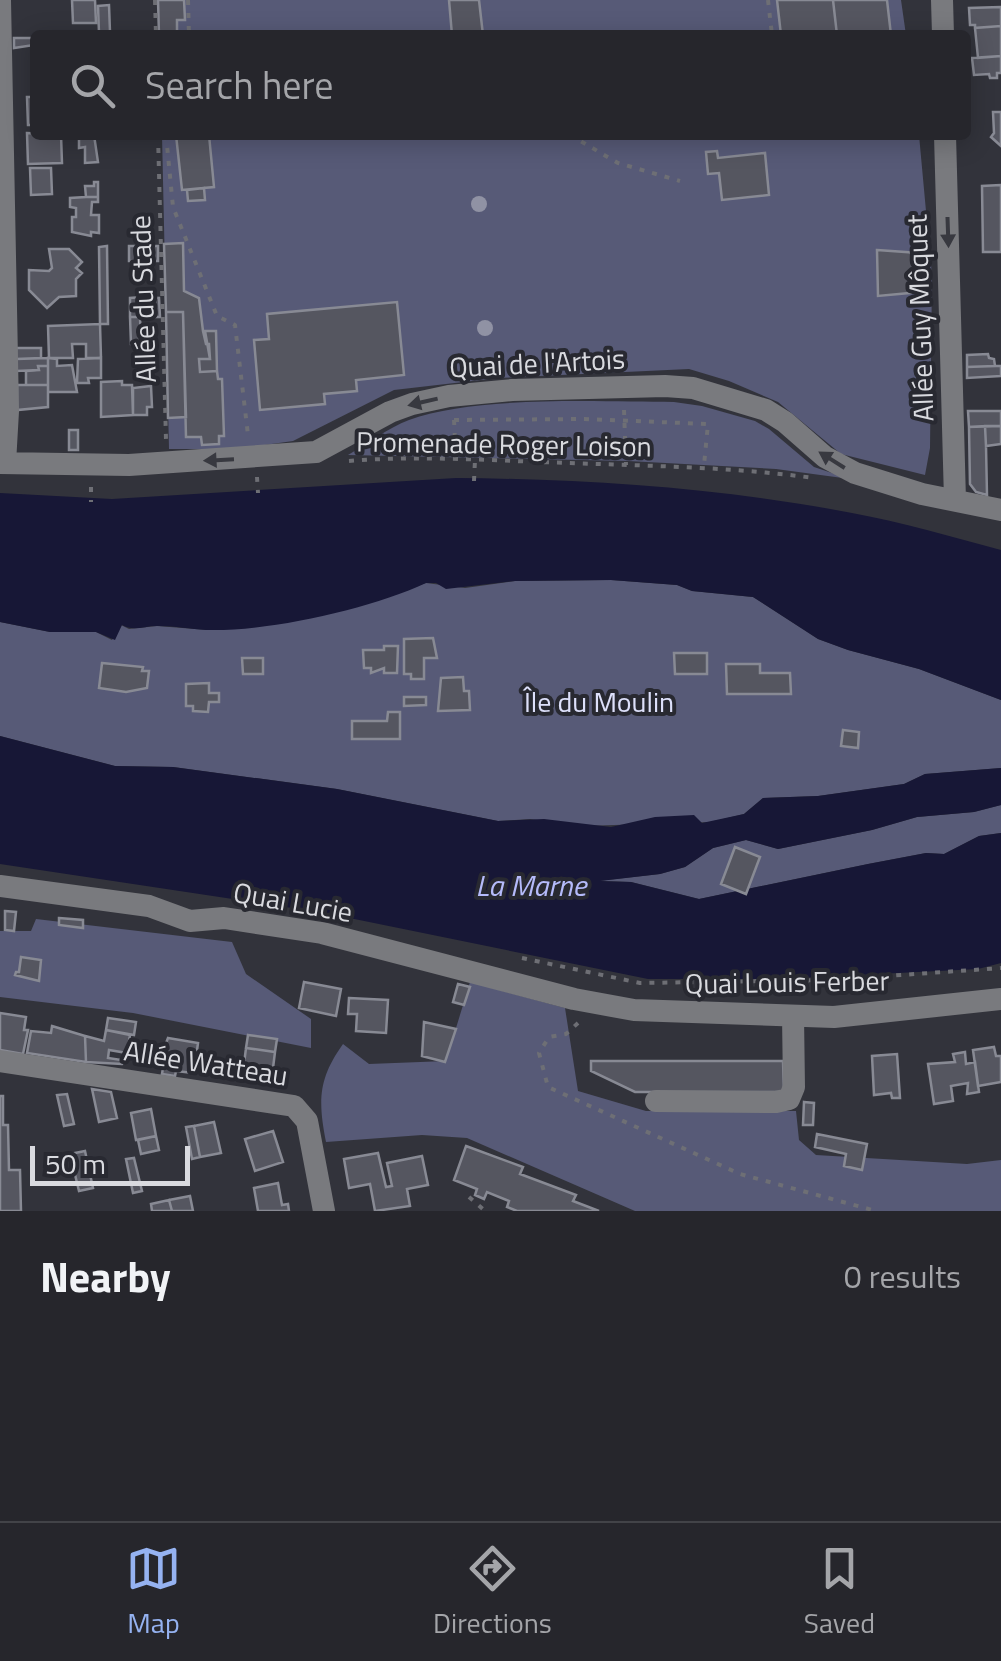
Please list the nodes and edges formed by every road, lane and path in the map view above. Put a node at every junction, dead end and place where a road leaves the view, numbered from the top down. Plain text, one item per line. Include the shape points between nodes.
1 (0, 0) edge
2 (155, 0) edge
3 (188, 0) edge
4 (768, 0) edge
5 (942, 0) edge
6 (156, 30) edge
7 (190, 30) edge
8 (771, 30) edge
9 (943, 30) edge
10 (158, 140) edge
11 (166, 140) edge
12 (579, 140) edge
13 (945, 140) edge
14 (680, 181) dead end
15 (624, 410) dead end
16 (624, 420) junction
17 (249, 458) junction
18 (456, 460) junction
19 (474, 460) junction
20 (167, 462) junction
21 (340, 462) dead end
22 (2, 463) edge
23 (626, 465) junction
24 (704, 465) dead end
25 (817, 478) dead end
26 (474, 481) dead end
27 (257, 483) dead end
28 (91, 486) dead end
29 (258, 492) dead end
30 (955, 500) junction
31 (91, 502) dead end
32 (1001, 510) edge
33 (0, 886) edge
34 (522, 958) dead end
35 (1001, 968) edge
36 (574, 999) joint
37 (1001, 999) edge
38 (778, 1020) junction
39 (574, 1024) dead end
40 (0, 1061) edge
41 (656, 1101) dead end
42 (469, 1198) dead end
43 (324, 1211) edge
44 (486, 1211) edge
45 (876, 1211) edge

1 - 22 street via 8,412
2 - 6 path
3 - 7 path
4 - 8 path
5 - 9 street
10 - 20 path, Allée du Stade
11 - 17 path via 173,208 217,316 235,325
12 - 14 path via 618,162
13 -> 30 street, Allée Guy Môquet
15 - 16 path
16 - 18 path via 453,419
16 - 23 path
16 - 24 path via 708,424
17 -> 20 street, Quai de l'Artois
30 -> 17 street, Quai de l'Artois via 856,473 766,410 693,388 449,396 390,412 316,452
18 - 19 path, Promenade Roger Loison
18 - 21 path, Promenade Roger Loison
19 - 23 path, Promenade Roger Loison
19 - 26 path
20 - 22 street, Quai de l'Artois
23 - 25 path, Promenade Roger Loison
27 - 29 path
28 - 31 path
30 - 32 street, Quai de l'Artois
33 - 36 street, Quai Lucie via 149,906 190,921 224,918 322,933
34 - 35 path via 640,983
36 - 38 street, Quai Louis Ferber
37 - 38 street, Quai Louis Ferber
38 - 41 street via 794,1087 790,1099
39 - 45 path via 549,1038 539,1053 548,1088 740,1174
40 - 43 street, Allée Watteau via 294,1106 307,1121
42 - 44 path

